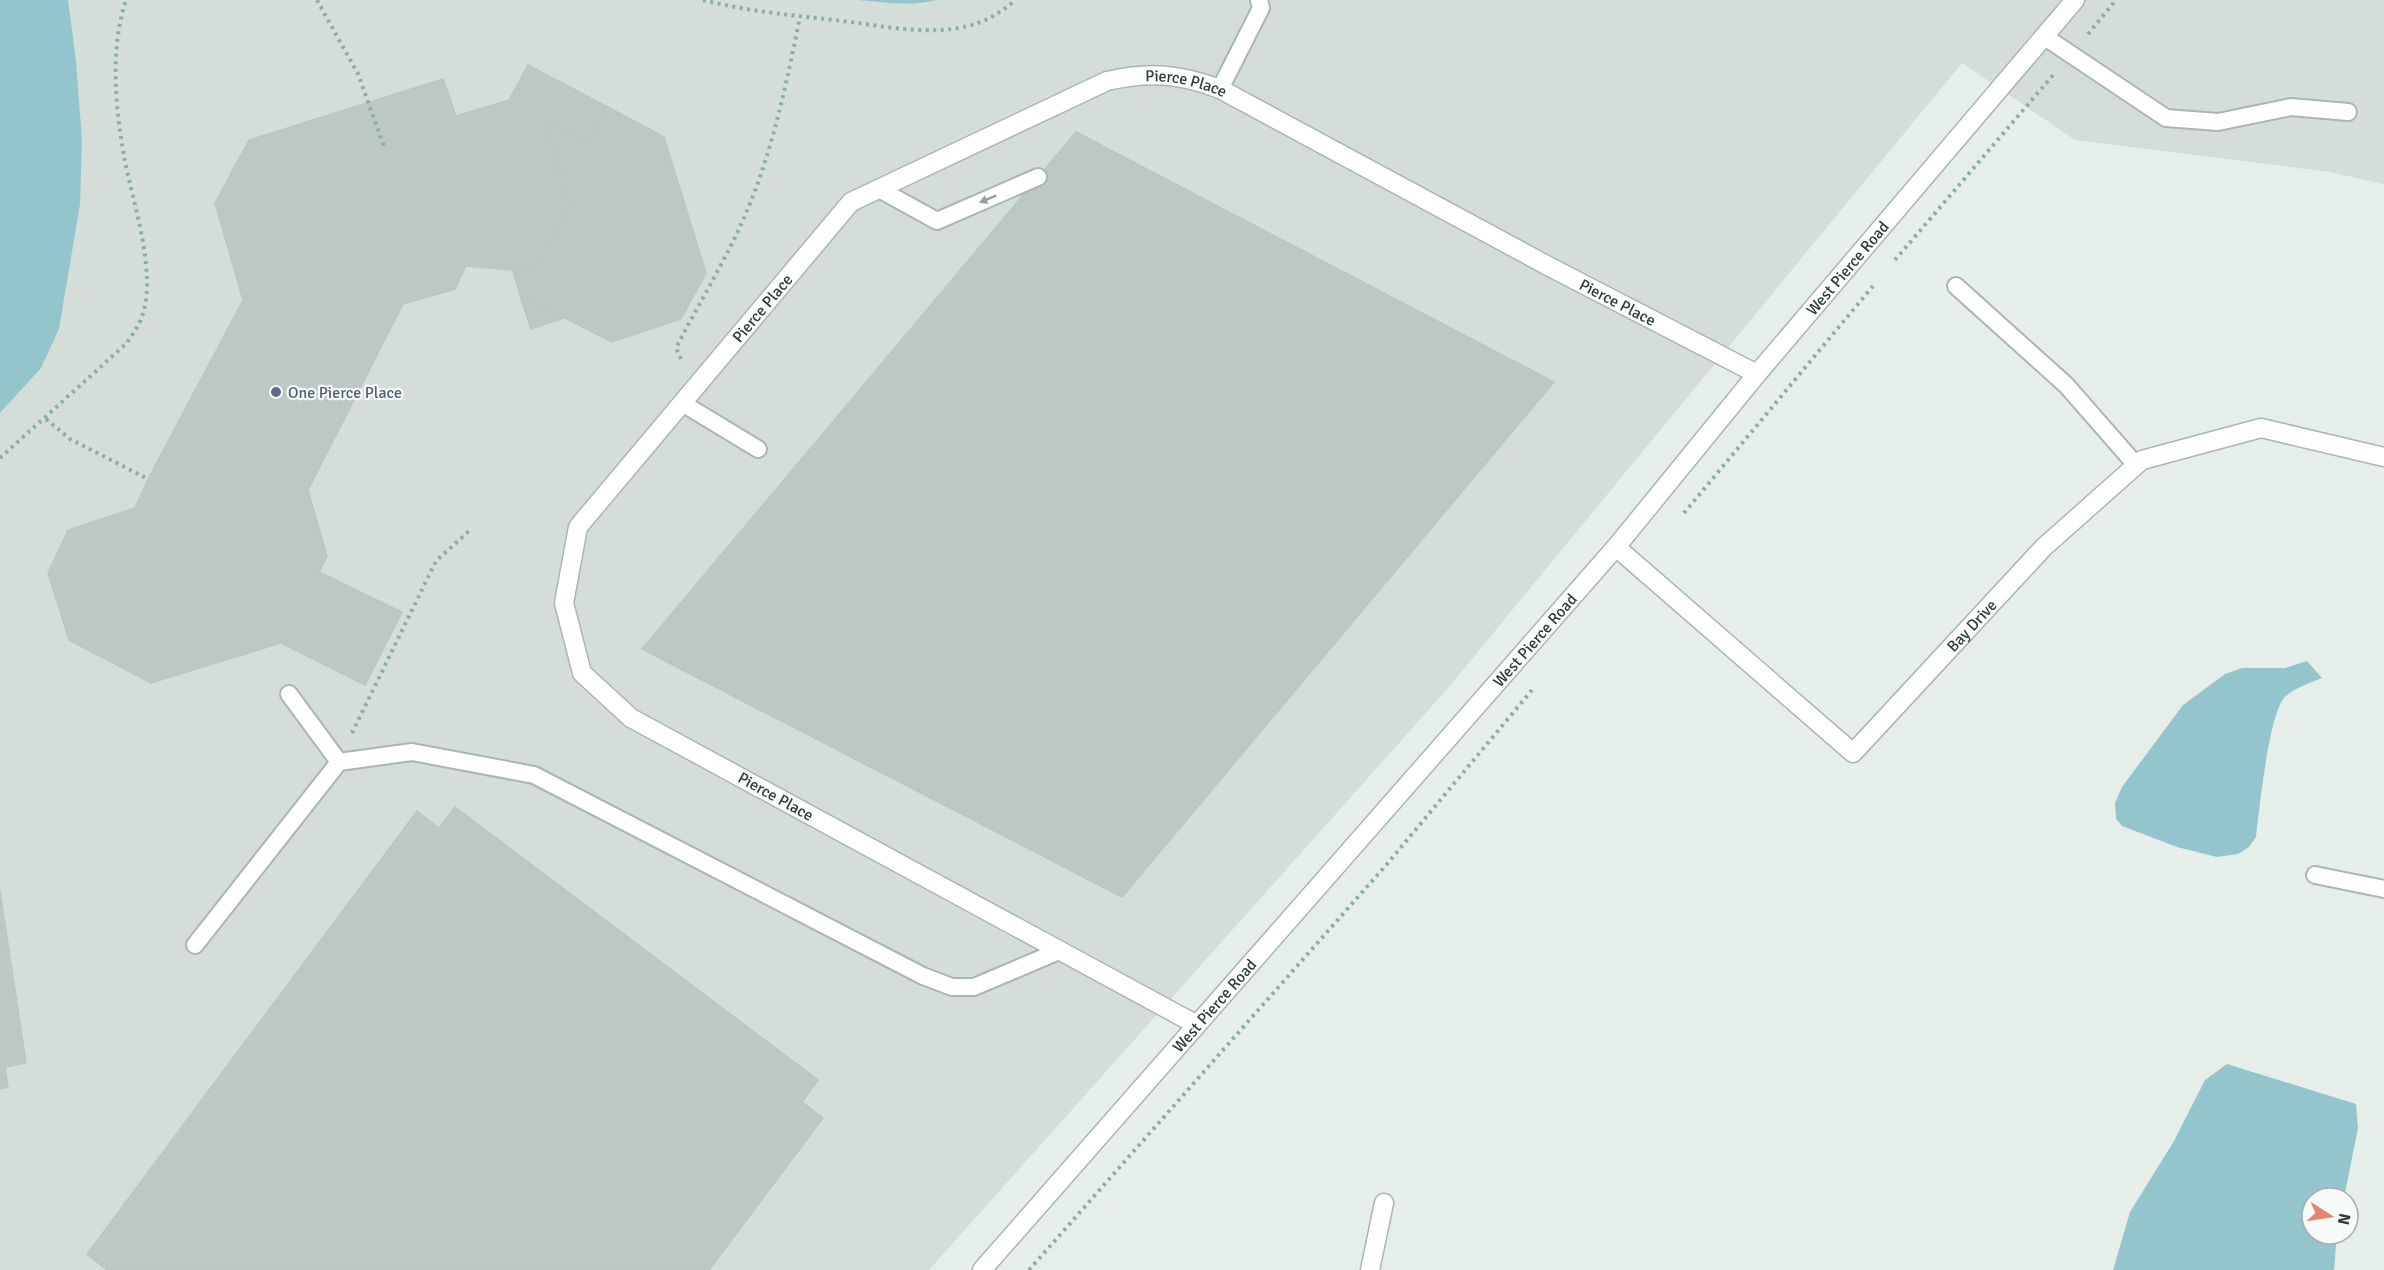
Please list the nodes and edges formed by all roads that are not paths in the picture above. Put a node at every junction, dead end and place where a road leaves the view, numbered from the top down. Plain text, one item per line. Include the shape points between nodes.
1 (1259, 0) edge
2 (2076, 0) edge
3 (2045, 37) junction
4 (1220, 89) junction
5 (2348, 112) dead end
6 (1038, 177) dead end
7 (879, 189) junction
8 (1956, 286) dead end
9 (1757, 374) junction
10 (682, 402) junction
11 (758, 449) dead end
12 (2384, 457) edge
13 (2136, 465) junction
14 (1616, 547) junction
15 (289, 694) dead end
16 (339, 762) junction
17 (2315, 875) dead end
18 (2384, 889) edge
19 (195, 945) dead end
20 (1059, 951) junction
21 (1197, 1025) junction
22 (1384, 1203) dead end
23 (982, 1270) edge
24 (1370, 1270) edge

1 - 4 lane via 1261,8
2 - 3 street, West Pierce Road
3 - 5 lane via 2166,118 2218,122 2291,107
3 - 9 street, West Pierce Road
4 - 7 street, Pierce Place via 1190,78 1151,74 1107,81
4 - 9 street, Pierce Place
6 -> 7 lane via 937,221
7 - 10 street, Pierce Place via 851,202
8 - 13 lane via 2066,385
9 - 14 street, West Pierce Road
10 - 11 lane
10 - 20 street, Pierce Place via 578,527 564,603 582,673 631,718
12 - 13 street, Bay Drive via 2261,428 2142,460
13 - 14 street, Bay Drive via 2044,547 1853,753
14 - 21 street, West Pierce Road
15 - 16 lane
16 - 19 lane
16 - 20 lane via 412,752 534,775 923,976 952,987 974,987
17 - 18 lane
20 - 21 street, Pierce Place
21 - 23 street, West Pierce Road
22 - 24 street

